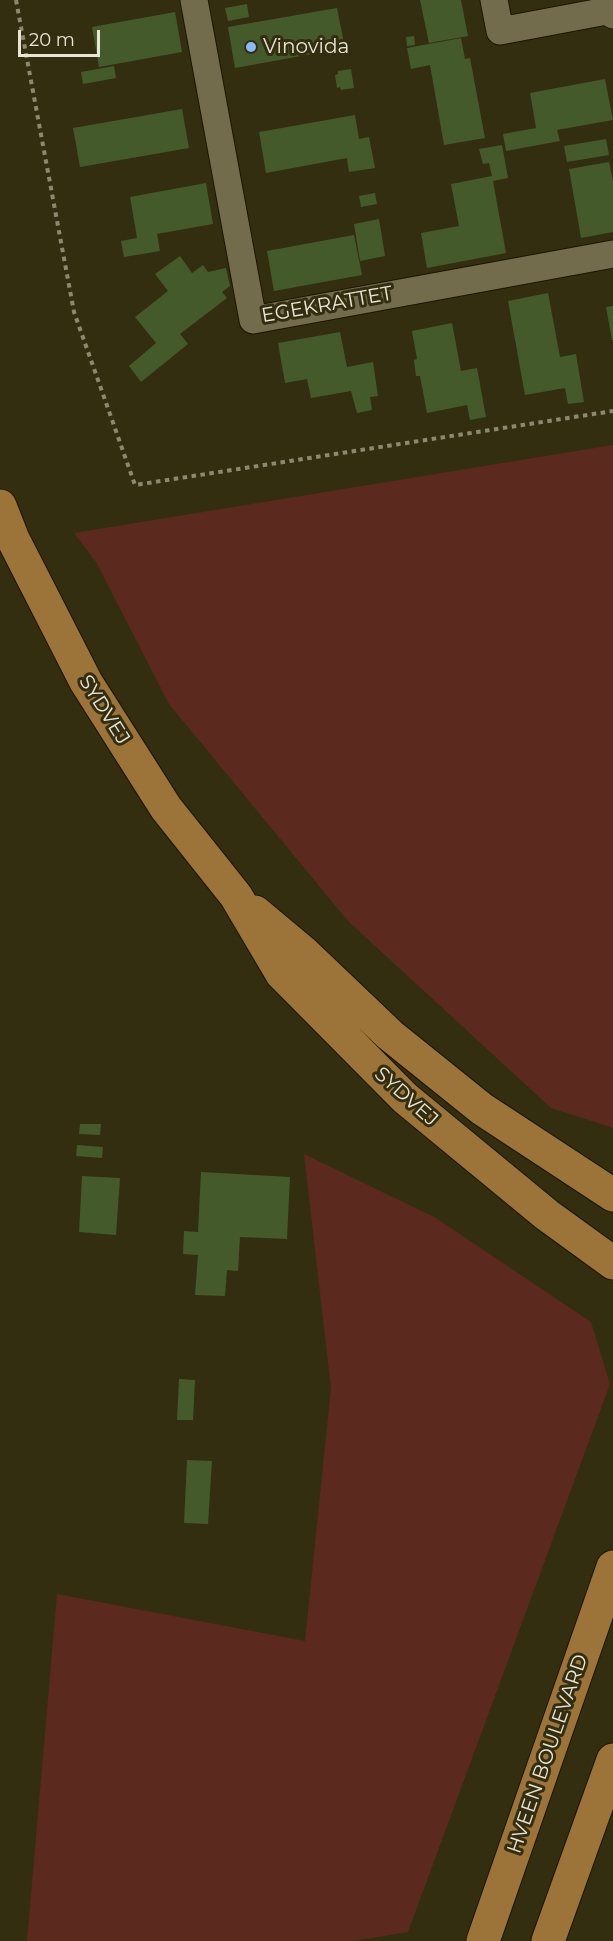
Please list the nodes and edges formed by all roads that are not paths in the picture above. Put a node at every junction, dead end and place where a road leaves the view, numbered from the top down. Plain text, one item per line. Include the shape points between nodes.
1 (194, 0) edge
2 (494, 0) edge
3 (613, 12) edge
4 (613, 254) edge
5 (0, 506) edge
6 (236, 896) junction
7 (613, 1195) edge
8 (613, 1263) edge
9 (613, 1567) edge
10 (613, 1760) edge
11 (483, 1941) edge
12 (548, 1941) edge

1 - 4 street, EGEKRATTET via 253,320
2 - 3 street via 500,31
5 - 6 main road, SYDVEJ via 86,682 166,808
6 - 7 main road, SYDVEJ via 304,953 390,1035 473,1101
6 - 8 main road, SYDVEJ via 282,974 398,1091 547,1215
9 - 11 main road, HVEEN BOULEVARD
10 - 12 main road

